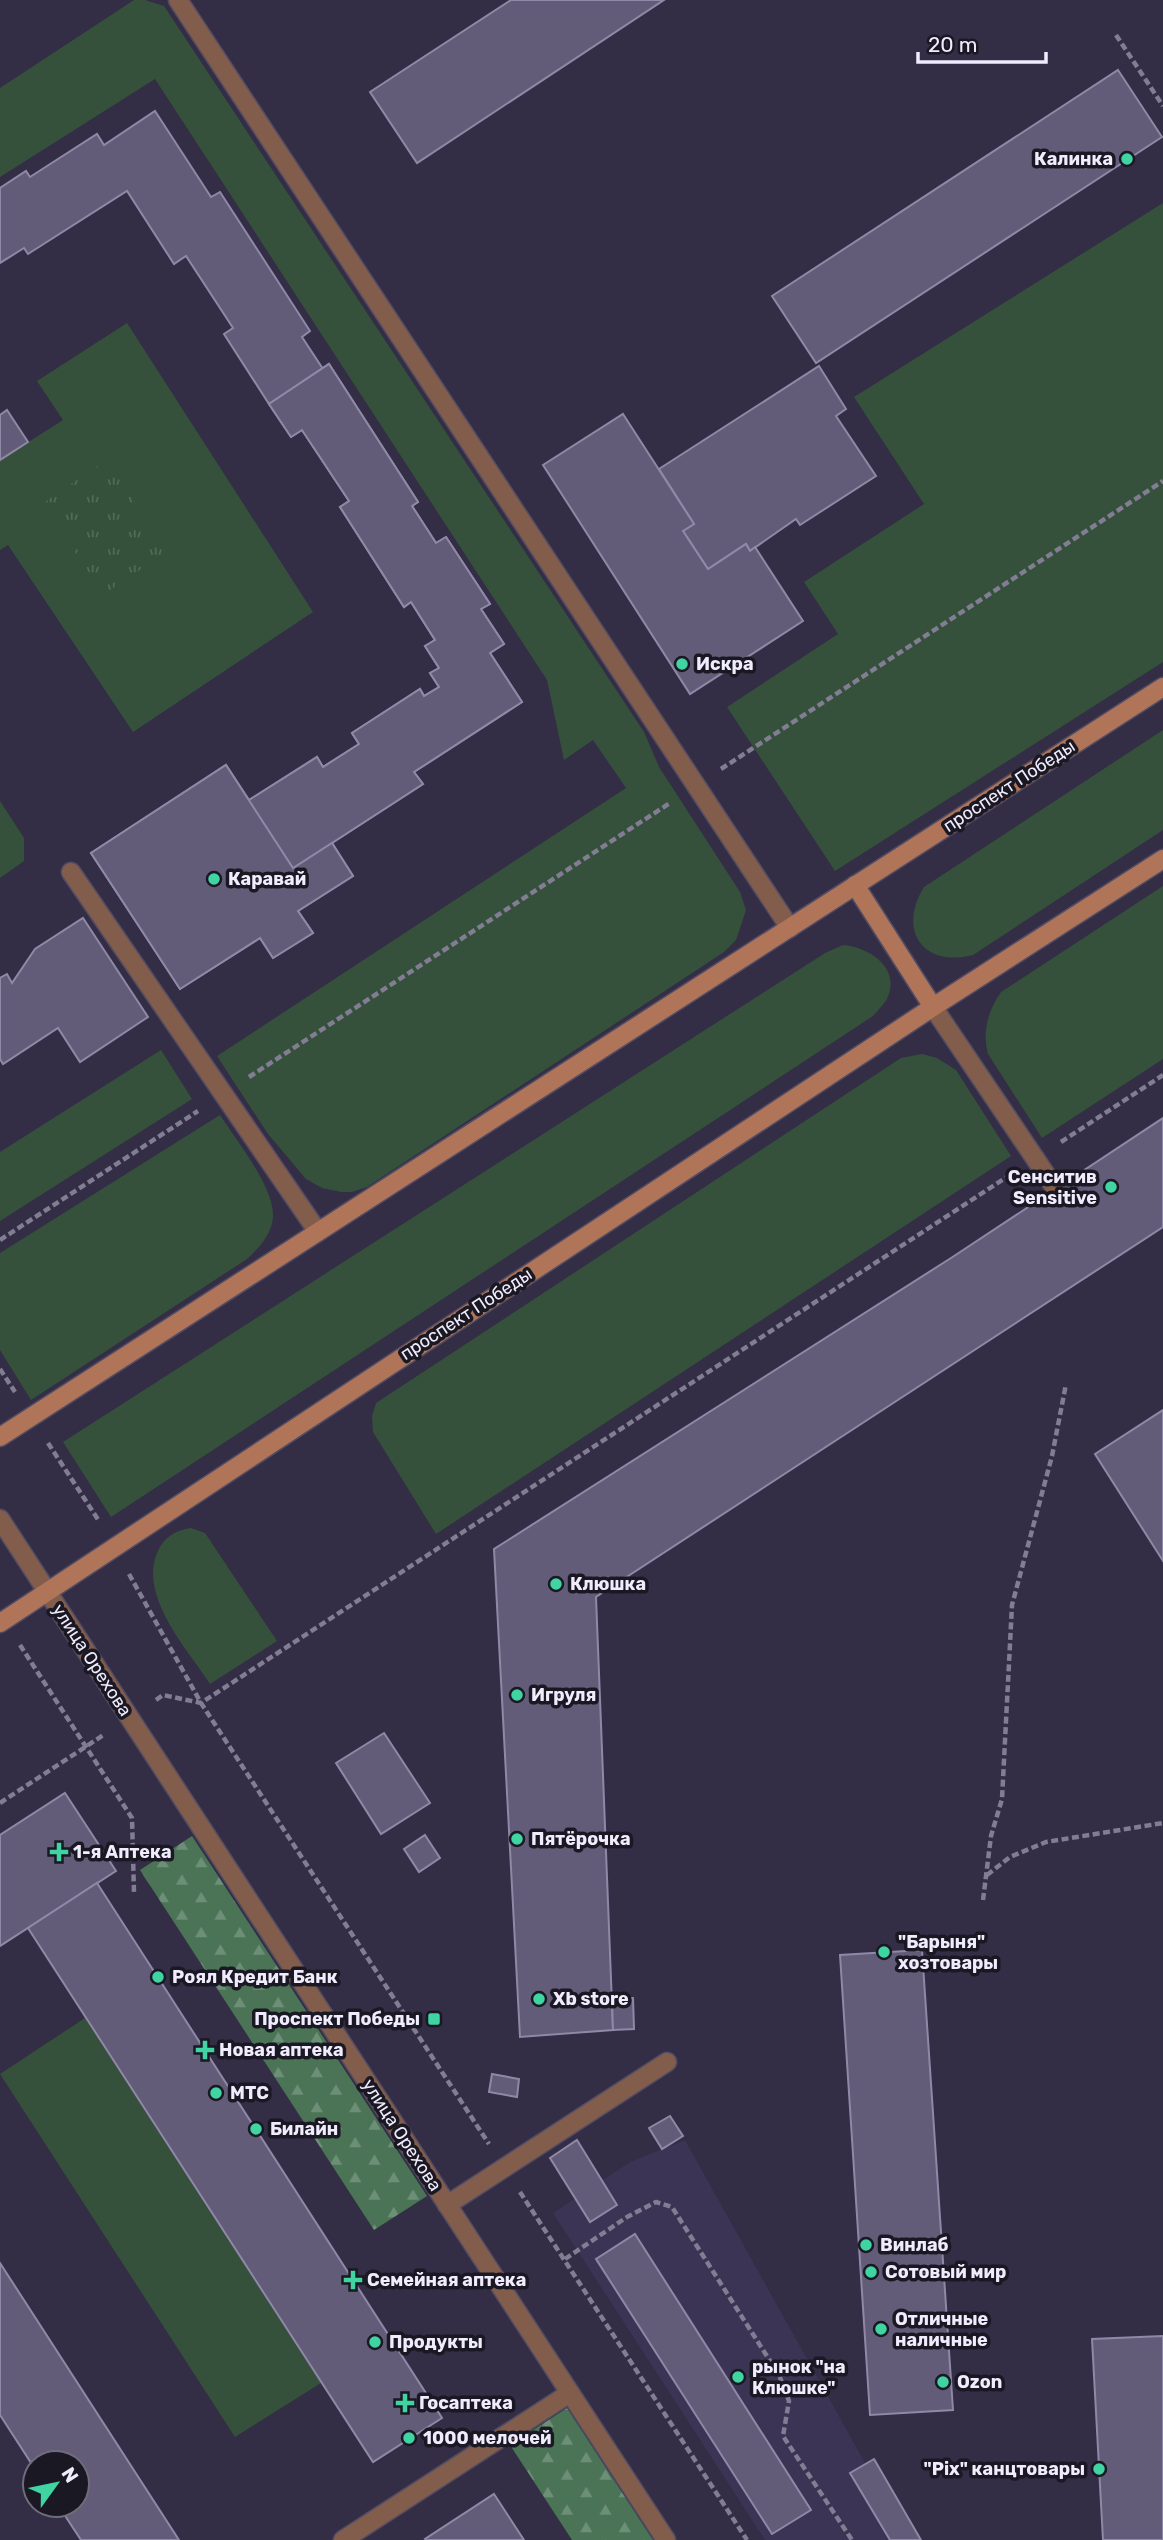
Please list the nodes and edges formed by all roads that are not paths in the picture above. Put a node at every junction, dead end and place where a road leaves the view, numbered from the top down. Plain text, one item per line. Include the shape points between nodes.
1 (178, 0) edge
2 (1163, 687) edge
3 (1163, 859) edge
4 (71, 872) dead end
5 (855, 885) junction
6 (790, 928) junction
7 (933, 1007) junction
8 (1055, 1188) dead end
9 (318, 1232) junction
10 (0, 1437) edge
11 (0, 1519) edge
12 (47, 1591) junction
13 (2, 1622) edge
14 (667, 2062) dead end
15 (447, 2205) junction
16 (570, 2393) junction
17 (343, 2540) edge
18 (666, 2540) edge

1 - 6 street
2 - 5 main road, проспект Победы
3 - 7 main road, проспект Победы
4 - 9 street
5 - 6 main road, проспект Победы
5 - 7 main road
6 - 9 main road, проспект Победы
7 - 8 street
7 - 12 main road, проспект Победы
9 - 10 main road, проспект Победы
11 - 12 street, улица Орехова
12 - 13 main road, проспект Победы
12 - 15 street, улица Орехова
14 - 15 street
15 - 16 street, улица Орехова
16 - 17 street
16 - 18 street, улица Орехова

